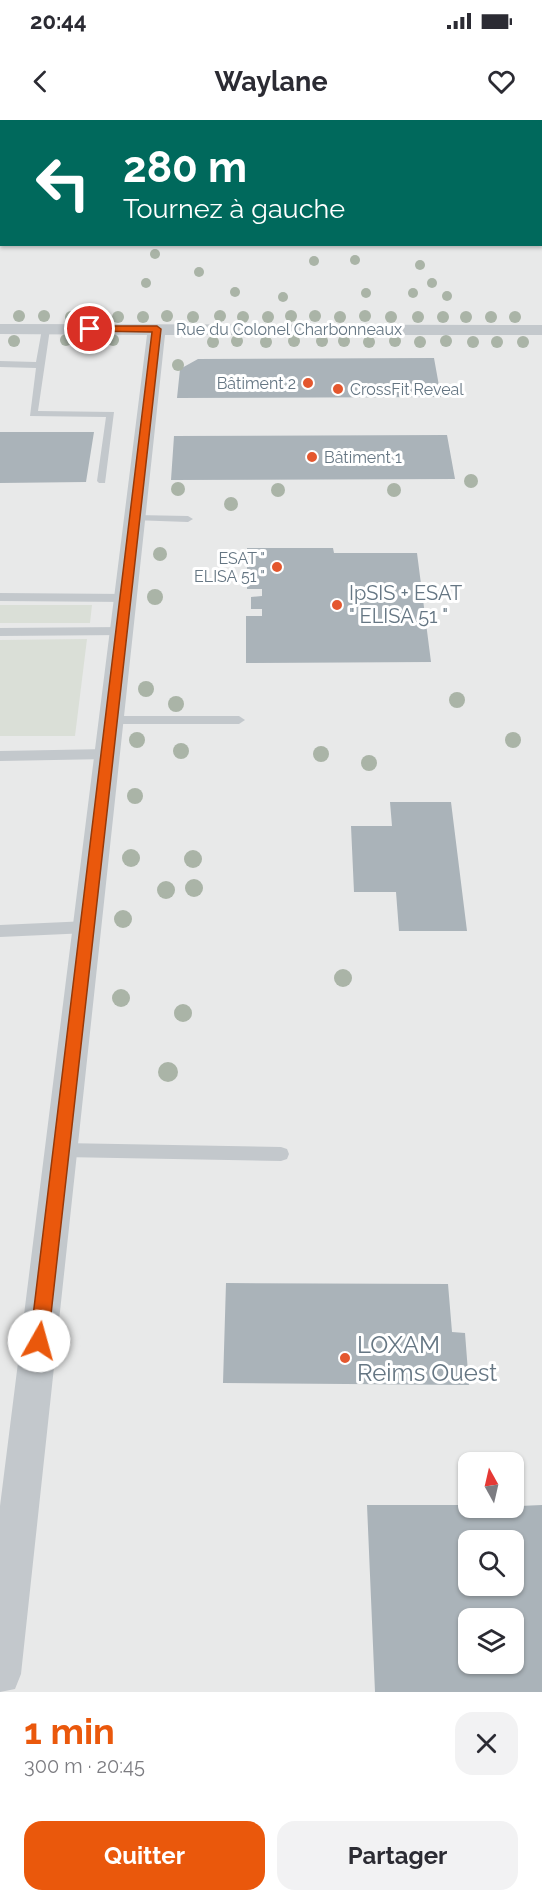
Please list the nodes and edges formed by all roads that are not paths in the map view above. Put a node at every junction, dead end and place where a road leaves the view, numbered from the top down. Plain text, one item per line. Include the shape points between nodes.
1 (0, 120) edge
2 (30, 120) edge
3 (0, 329) edge
4 (46, 329) junction
5 (157, 329) junction
6 (542, 330) edge
7 (0, 364) edge
8 (41, 364) junction
9 (102, 481) dead end
10 (136, 518) junction
11 (188, 519) dead end
12 (0, 597) edge
13 (127, 598) junction
14 (0, 632) edge
15 (123, 632) junction
16 (112, 720) junction
17 (239, 720) dead end
18 (108, 754) junction
19 (0, 756) edge
20 (88, 927) junction
21 (0, 931) edge
22 (62, 1150) junction
23 (281, 1154) dead end
24 (0, 1674) edge

1 - 2 lane
3 - 4 street, Rue du Colonel Charbonneaux
4 - 5 street, Rue du Colonel Charbonneaux
4 - 8 lane
5 - 6 street, Rue du Colonel Charbonneaux
5 - 10 street
7 - 8 lane
8 - 9 lane via 33,414 111,414
10 - 11 lane
10 - 13 street
12 - 13 lane
13 - 15 street
14 - 15 lane
15 - 16 street
16 - 17 lane
16 - 18 street
18 - 19 lane
18 - 20 street
20 - 21 lane
20 - 22 street
22 - 23 lane
22 - 24 street

